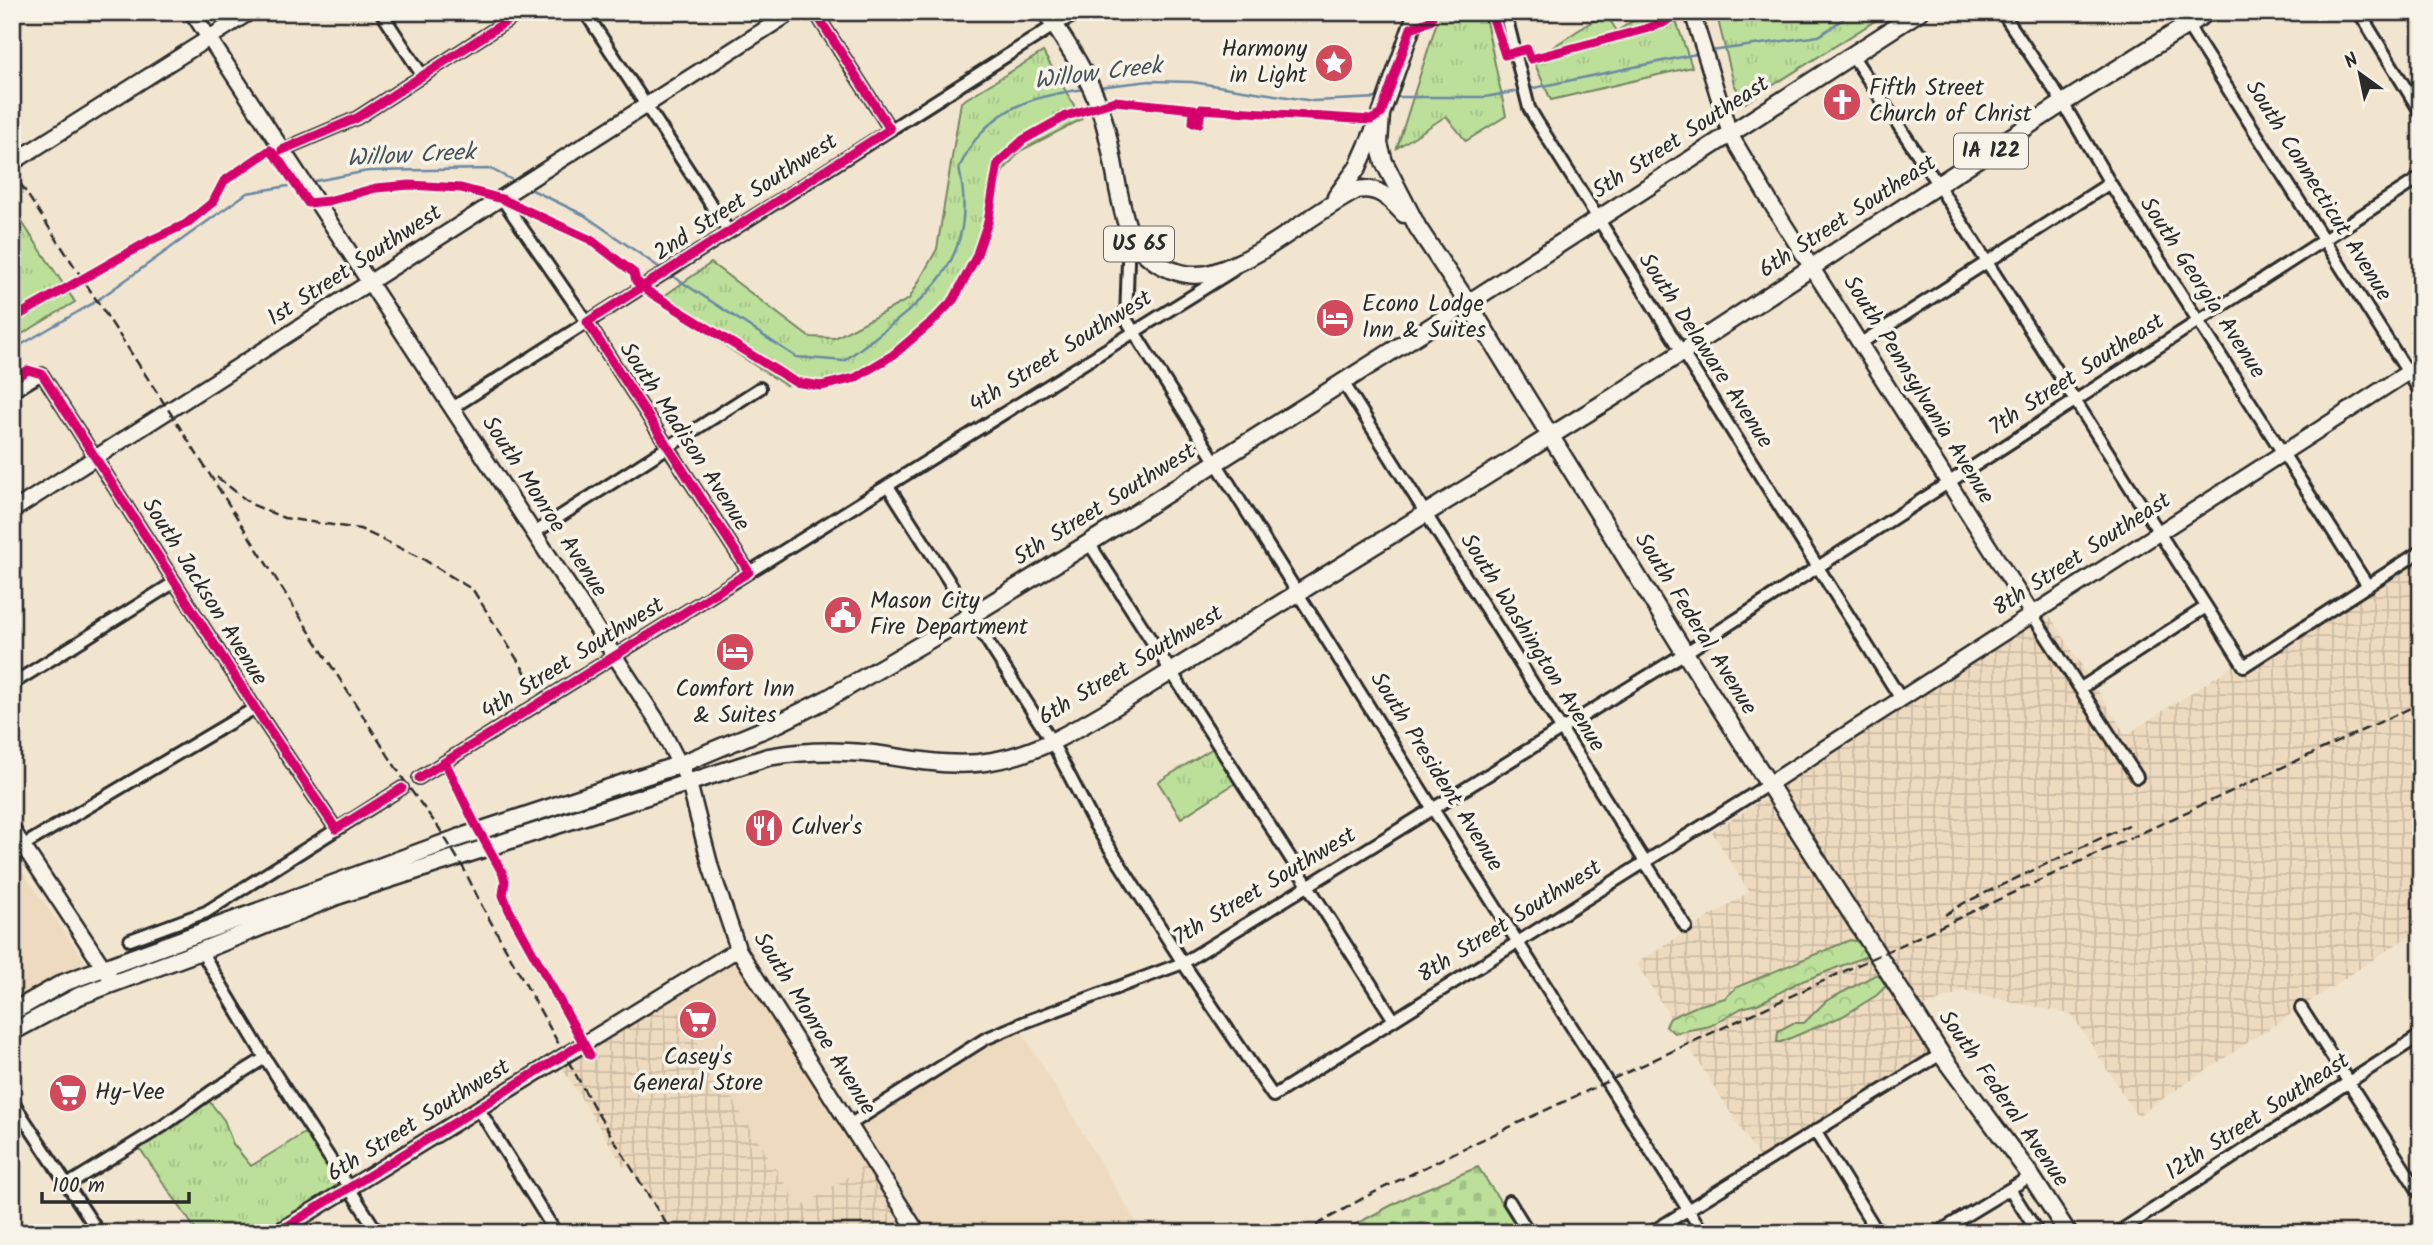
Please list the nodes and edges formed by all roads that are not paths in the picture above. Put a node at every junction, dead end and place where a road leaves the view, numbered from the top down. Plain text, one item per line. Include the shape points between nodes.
1 (192, 12) edge
2 (250, 12) edge
3 (381, 12) edge
4 (521, 12) edge
5 (585, 12) edge
6 (792, 12) edge
7 (815, 12) edge
8 (1081, 12) edge
9 (1417, 12) edge
10 (1505, 12) edge
11 (1692, 12) edge
12 (1919, 12) edge
13 (2002, 12) edge
14 (2359, 12) edge
15 (2208, 13) edge
16 (1050, 19) edge
17 (2183, 19) edge
18 (209, 39) junction
19 (1852, 55) junction
20 (422, 75) junction
21 (2063, 103) junction
22 (646, 106) junction
23 (2421, 113) edge
24 (1381, 114) junction
25 (890, 129) junction
26 (1730, 134) junction
27 (285, 154) junction
28 (12, 163) edge
29 (2421, 177) edge
30 (2110, 183) junction
31 (1938, 185) junction
32 (504, 198) junction
33 (1324, 211) junction
34 (1596, 219) junction
35 (1418, 229) junction
36 (1129, 230) junction
37 (729, 232) junction
38 (2324, 240) junction
39 (1263, 251) junction
40 (1987, 262) junction
41 (1813, 267) junction
42 (370, 284) junction
43 (1468, 303) junction
44 (2199, 321) junction
45 (587, 322) junction
46 (1135, 333) junction
47 (1861, 342) junction
48 (1681, 352) junction
49 (2421, 363) edge
50 (2407, 372) junction
51 (1343, 382) junction
52 (761, 388) dead end
53 (12, 392) edge
54 (2421, 393) edge
55 (2074, 402) junction
56 (452, 408) junction
57 (1551, 436) junction
58 (667, 447) junction
59 (2283, 453) junction
60 (96, 458) junction
61 (1217, 462) junction
62 (1949, 482) junction
63 (888, 486) junction
64 (12, 511) edge
65 (1426, 513) junction
66 (534, 533) junction
67 (2159, 533) junction
68 (1089, 543) junction
69 (2421, 551) edge
70 (1818, 567) junction
71 (749, 572) junction
72 (175, 582) junction
73 (2368, 586) junction
74 (1299, 591) junction
75 (2206, 607) junction
76 (2032, 614) junction
77 (972, 615) junction
78 (1685, 653) junction
79 (615, 655) junction
80 (1169, 671) junction
81 (12, 684) edge
82 (2081, 688) junction
83 (1901, 699) junction
84 (256, 708) junction
85 (1562, 730) junction
86 (1052, 742) junction
87 (681, 764) junction
88 (2137, 777) dead end
89 (419, 778) dead end
90 (689, 782) junction
91 (1769, 784) junction
92 (402, 788) dead end
93 (1433, 808) junction
94 (12, 829) edge
95 (336, 829) junction
96 (18, 849) edge
97 (1645, 862) junction
98 (1308, 887) junction
99 (1686, 926) dead end
100 (130, 940) dead end
101 (1518, 942) junction
102 (738, 949) junction
103 (201, 951) junction
104 (1183, 963) junction
105 (104, 968) junction
106 (114, 983) junction
107 (2301, 1008) dead end
108 (12, 1012) edge
109 (1394, 1020) junction
110 (12, 1032) edge
111 (2421, 1035) edge
112 (1941, 1054) junction
113 (265, 1058) junction
114 (2348, 1083) junction
115 (12, 1101) edge
116 (478, 1108) junction
117 (849, 1125) junction
118 (1815, 1131) junction
119 (2031, 1177) junction
120 (67, 1185) junction
121 (349, 1187) junction
122 (2010, 1189) junction
123 (2421, 1195) edge
124 (1509, 1201) dead end
125 (1688, 1209) junction
126 (99, 1233) edge
127 (276, 1233) edge
128 (378, 1233) edge
129 (555, 1233) edge
130 (918, 1233) edge
131 (1529, 1233) edge
132 (1650, 1233) edge
133 (1703, 1233) edge
134 (1878, 1233) edge
135 (1937, 1233) edge
136 (2038, 1233) edge
137 (2068, 1233) edge
138 (2118, 1233) edge

1 - 18 main road, South Monroe Avenue
2 - 18 main road
3 - 20 street
4 - 20 street
5 - 22 street
6 - 22 main road, 1st Street Southwest
7 - 25 street
8 - 16 street, 2nd Street Southwest
9 - 24 main road, South Federal Avenue / US 65
10 - 34 street, South Delaware Avenue via 1529,108
11 - 26 main road, South Pennsylvania Avenue
12 - 19 main road, 5th Street Southeast
13 - 21 street, South Georgia Avenue
14 - 23 street
15 - 17 main road, 6th Street Southeast / IA 122
16 - 25 street, 2nd Street Southwest
16 - 36 main road, US 65 via 1101,110
17 - 21 main road, 6th Street Southeast / IA 122
17 - 38 street, South Connecticut Avenue
18 - 27 main road, South Monroe Avenue
18 - 28 main road
19 - 26 main road, 5th Street Southeast
19 - 31 street
20 - 27 street via 357,118
21 - 30 street, South Georgia Avenue
21 - 31 main road, 6th Street Southeast / IA 122
22 - 32 main road, 1st Street Southwest
22 - 37 street
24 - 33 main road via 1358,167
24 - 35 main road, South Federal Avenue / US 65 via 1379,144 1384,162
25 - 37 street, 2nd Street Southwest
26 - 34 main road, 5th Street Southeast
26 - 41 main road, South Pennsylvania Avenue
27 - 42 main road, South Monroe Avenue
29 - 38 street, 7th Street Southeast
30 - 40 street
30 - 44 street, South Georgia Avenue
31 - 40 street
31 - 41 main road, 6th Street Southeast / IA 122
32 - 42 main road, 1st Street Southwest
32 - 45 street, South Madison Avenue
33 - 35 main road, US 65 via 1366,188 1385,194
33 - 39 main road, US 65
34 - 43 main road, 5th Street Southeast
34 - 48 street, South Delaware Avenue
35 - 43 main road, South Federal Avenue / US 65
36 - 39 main road, US 65 via 1170,271 1213,273
36 - 46 street via 1126,318
37 - 45 street, 2nd Street Southwest
38 - 44 street, 7th Street Southeast
38 - 50 street, South Connecticut Avenue
39 - 46 street, 4th Street Southwest
40 - 47 street
40 - 55 street
41 - 47 main road, South Pennsylvania Avenue
41 - 48 main road, 6th Street Southeast / IA 122
42 - 56 main road, South Monroe Avenue
42 - 60 main road, 1st Street Southwest
43 - 51 main road, 5th Street Southwest
43 - 57 main road, South Federal Avenue
44 - 55 street, 7th Street Southeast
44 - 59 street, South Georgia Avenue
45 - 56 street, 2nd Street Southwest
45 - 58 street, South Madison Avenue
46 - 61 street, South President Avenue
46 - 63 street, 4th Street Southwest
47 - 62 main road, South Pennsylvania Avenue
48 - 57 main road, 6th Street Southeast / IA 122
48 - 70 street, South Delaware Avenue
49 - 50 main road, 8th Street Southeast
50 - 54 street, South Connecticut Avenue
50 - 59 main road, 8th Street Southeast
51 - 61 main road, 5th Street Southwest
51 - 65 street, South Washington Avenue
52 - 58 street
53 - 60 street, South Jackson Avenue via 42,374
55 - 62 street, 7th Street Southeast
55 - 67 street
56 - 66 main road, South Monroe Avenue
57 - 65 main road, 6th Street Southwest
57 - 78 main road, South Federal Avenue
58 - 66 street
58 - 71 street, South Madison Avenue
59 - 67 main road, 8th Street Southeast
59 - 73 street, South Georgia Avenue
60 - 64 main road, 1st Street Southwest
60 - 72 street, South Jackson Avenue
61 - 68 main road, 5th Street Southwest
61 - 74 street, South President Avenue
62 - 70 street, 7th Street Southeast
62 - 76 main road, South Pennsylvania Avenue
63 - 71 street, 4th Street Southwest
63 - 77 street
65 - 74 main road, 6th Street Southwest
65 - 85 street, South Washington Avenue
66 - 79 main road, South Monroe Avenue
67 - 75 street
67 - 76 main road, 8th Street Southeast
68 - 77 main road, 5th Street Southwest
68 - 80 street
69 - 73 street
70 - 78 street, 7th Street Southeast
70 - 83 street, South Delaware Avenue
71 - 79 street, 4th Street Southwest
72 - 81 street
72 - 84 street, South Jackson Avenue
73 - 75 street via 2244,666
74 - 80 main road, 6th Street Southwest
74 - 93 street, South President Avenue
75 - 82 street
76 - 82 street, South Pennsylvania Avenue
76 - 83 main road, 8th Street Southeast
77 - 86 street
77 - 87 main road, 5th Street Southwest via 827,699
78 - 85 street, 7th Street Southwest
78 - 91 main road, South Federal Avenue
79 - 87 main road, South Monroe Avenue
79 - 89 street, 4th Street Southwest
80 - 86 main road, 6th Street Southwest
80 - 98 street
82 - 88 street, South Pennsylvania Avenue
83 - 91 main road, 8th Street Southeast
84 - 95 street, South Jackson Avenue
84 - 96 street
85 - 93 street, 7th Street Southwest
85 - 97 street, South Washington Avenue
86 - 90 main road, 6th Street Southwest via 989,762 920,762 864,753 804,751 768,757
86 - 104 street via 1095,825
87 - 90 main road, South Monroe Avenue
87 - 105 main road via 458,838
90 - 102 main road, South Monroe Avenue
90 - 103 main road via 337,896
91 - 97 street, 8th Street Southwest
91 - 112 main road, South Federal Avenue
92 - 95 street
93 - 98 street, 7th Street Southwest
93 - 101 street, South President Avenue
94 - 96 main road
95 - 100 street via 206,912
96 - 105 main road
97 - 99 street, South Washington Avenue
97 - 101 street, 8th Street Southwest
98 - 104 street, 7th Street Southwest
98 - 109 street
101 - 109 street, 8th Street Southwest
101 - 125 street, South President Avenue
102 - 116 main road, 6th Street Southwest
102 - 117 main road, South Monroe Avenue
103 - 106 main road
103 - 113 street
104 - 109 street, 8th Street Southwest via 1273,1096
104 - 117 street, 7th Street Southwest via 985,1039
105 - 106 main road
105 - 108 main road via 64,983
106 - 110 main road
107 - 114 street
111 - 114 street, 12th Street Southeast
112 - 118 street
112 - 119 main road, South Federal Avenue
113 - 120 street
113 - 121 street
114 - 123 street
114 - 138 street, 12th Street Southeast
115 - 120 street
116 - 121 main road, 6th Street Southwest
116 - 129 street
117 - 130 main road, South Monroe Avenue
118 - 125 street
118 - 134 street
119 - 122 street
119 - 137 main road, South Federal Avenue
120 - 126 street
121 - 127 main road, 6th Street Southwest
121 - 128 street
122 - 135 street
122 - 136 street
124 - 131 street
125 - 132 street
125 - 133 street, South President Avenue

